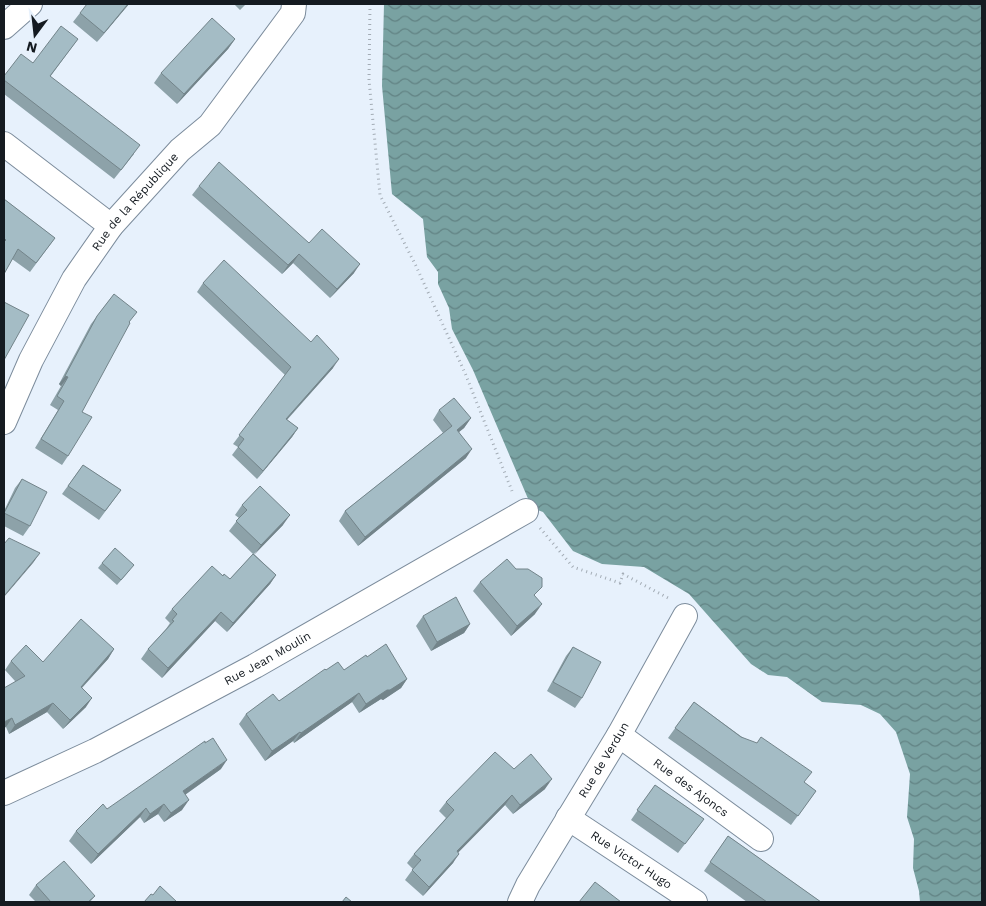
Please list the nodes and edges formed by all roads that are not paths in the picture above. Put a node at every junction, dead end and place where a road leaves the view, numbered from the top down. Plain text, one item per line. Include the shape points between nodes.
1 (30, 4) edge
2 (294, 4) edge
3 (4, 27) edge
4 (4, 144) edge
5 (111, 226) junction
6 (4, 422) edge
7 (526, 511) road end
8 (685, 616) road end
9 (619, 735) junction
10 (4, 793) edge
11 (568, 818) junction
12 (761, 839) dead end
13 (520, 902) edge
14 (695, 902) edge

1 - 3 street
2 - 5 street, Rue de la République via 293,13 210,125 180,150
4 - 5 street
5 - 6 street, Rue de la République via 74,280 30,360
7 - 10 street, Rue Jean Moulin via 255,666 95,752
8 - 9 street, Rue de Verdun
9 - 11 street, Rue de Verdun
9 - 12 street, Rue des Ajoncs
11 - 13 street, Rue de Verdun
11 - 14 street, Rue Victor Hugo

